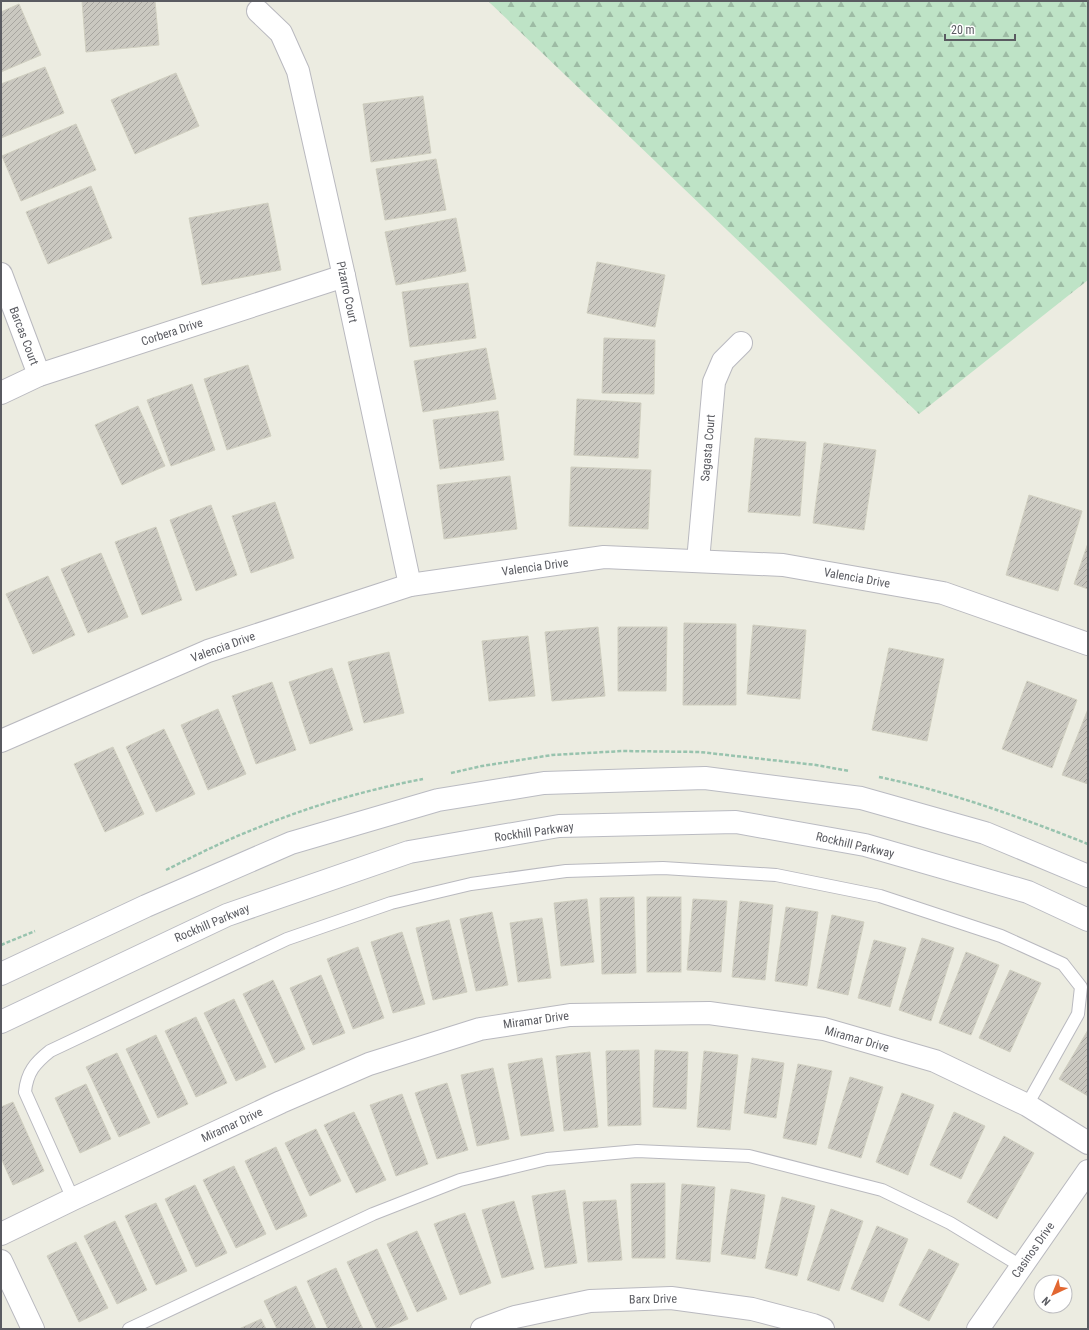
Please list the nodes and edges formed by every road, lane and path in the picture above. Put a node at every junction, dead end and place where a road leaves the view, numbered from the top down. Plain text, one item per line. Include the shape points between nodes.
1 (258, 11) dead end
2 (1, 274) edge
3 (344, 276) junction
4 (741, 343) dead end
5 (39, 375) junction
6 (1, 393) edge
7 (698, 562) junction
8 (410, 585) junction
9 (1088, 644) edge
10 (1, 741) edge
11 (1088, 876) edge
12 (1088, 920) edge
13 (1, 974) edge
14 (1, 1022) edge
15 (1027, 1105) junction
16 (1088, 1144) edge
17 (1088, 1172) edge
18 (73, 1198) junction
19 (1, 1234) edge
20 (1, 1262) edge
21 (1021, 1266) junction
22 (33, 1329) edge
23 (129, 1329) edge
24 (482, 1329) edge
25 (823, 1329) edge
26 (978, 1329) edge

1 - 3 street, Pizarro Court via 281,33 298,71
2 - 5 street, Barcas Court
3 - 5 street, Corbera Drive
3 - 8 street, Pizarro Court
4 - 7 street, Sagasta Court via 723,362 714,382
5 - 6 street, Corbera Drive
7 - 8 street, Valencia Drive via 604,557
7 - 9 street, Valencia Drive via 783,565 943,593
8 - 10 street, Valencia Drive via 208,651
11 - 13 street via 985,833 861,798 705,778 544,783 438,800 291,844 146,906
12 - 14 street, Rockhill Parkway via 1028,892 865,845 736,822 559,826 409,852 227,915
15 - 16 street, Miramar Drive
15 - 18 street, Miramar Drive via 935,1061 824,1029 709,1013 570,1015 480,1028 369,1064
15 - 18 lane via 1078,1014 1081,986 1063,964 1001,936 880,896 776,875 663,868 566,870 471,884 399,902 287,939 50,1051 36,1062 26,1080 25,1092
17 - 21 street, Casinos Drive
18 - 19 street, Miramar Drive
20 - 22 street
21 - 23 lane via 950,1222 882,1190 749,1156 637,1151 547,1159 460,1180 373,1214
21 - 26 street, Casinos Drive
24 - 25 street, Barx Drive via 514,1317 590,1301 671,1298 752,1309

